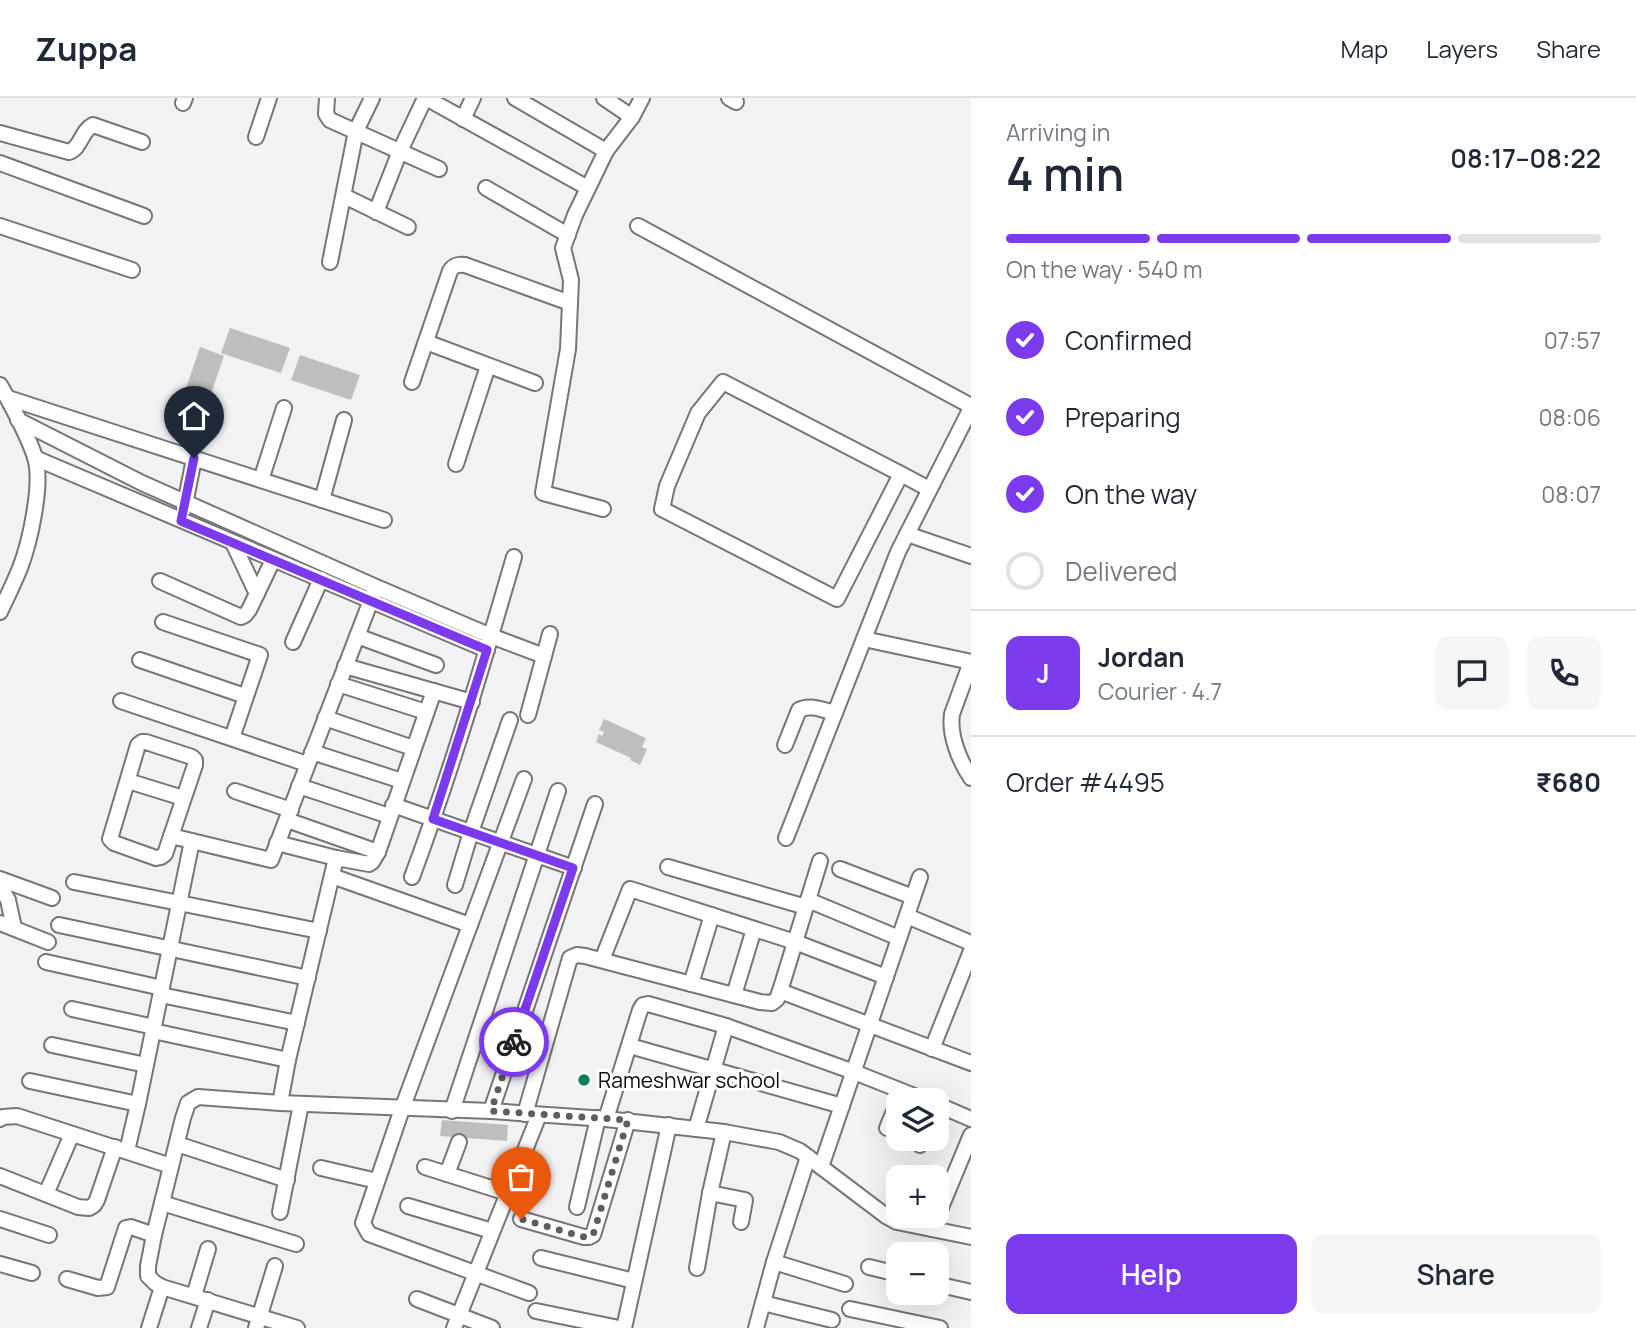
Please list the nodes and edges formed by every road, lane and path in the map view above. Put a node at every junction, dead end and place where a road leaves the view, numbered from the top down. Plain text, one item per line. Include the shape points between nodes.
1 (270, 98) edge
2 (327, 98) edge
3 (372, 98) edge
4 (425, 98) edge
5 (473, 98) edge
6 (515, 98) edge
7 (604, 98) edge
8 (642, 98) edge
9 (632, 117) junction
10 (463, 119) junction
11 (356, 131) junction
12 (0, 133) edge
13 (256, 137) dead end
14 (142, 142) dead end
15 (606, 150) junction
16 (400, 151) junction
17 (0, 163) edge
18 (439, 169) dead end
19 (486, 188) dead end
20 (587, 188) junction
21 (344, 196) junction
22 (376, 212) junction
23 (144, 216) dead end
24 (0, 226) edge
25 (638, 226) dead end
26 (408, 227) dead end
27 (568, 235) junction
28 (330, 262) dead end
29 (132, 270) dead end
30 (570, 303) junction
31 (426, 342) junction
32 (488, 366) junction
33 (412, 382) dead end
34 (535, 383) dead end
35 (0, 384) edge
36 (8, 398) junction
37 (971, 407) edge
38 (284, 408) dead end
39 (18, 419) junction
40 (344, 420) dead end
41 (35, 458) junction
42 (194, 458) junction
43 (456, 464) dead end
44 (901, 474) junction
45 (261, 480) junction
46 (929, 489) junction
47 (322, 500) junction
48 (185, 502) junction
49 (603, 509) dead end
50 (384, 520) dead end
51 (181, 521) junction
52 (907, 534) junction
53 (233, 543) junction
54 (971, 556) edge
55 (514, 557) dead end
56 (273, 560) junction
57 (321, 579) junction
58 (160, 581) dead end
59 (376, 587) junction
60 (257, 594) junction
61 (370, 601) junction
62 (1, 607) edge
63 (163, 622) dead end
64 (550, 634) dead end
65 (357, 636) junction
66 (864, 639) junction
67 (293, 642) dead end
68 (489, 643) junction
69 (544, 656) junction
70 (140, 660) dead end
71 (436, 665) dead end
72 (345, 666) junction
73 (338, 684) junction
74 (434, 691) junction
75 (245, 696) junction
76 (121, 701) dead end
77 (472, 702) junction
78 (426, 712) junction
79 (835, 713) junction
80 (528, 715) dead end
81 (325, 718) junction
82 (510, 720) dead end
83 (232, 738) junction
84 (785, 744) dead end
85 (413, 748) junction
86 (310, 758) junction
87 (971, 778) edge
88 (524, 779) dead end
89 (128, 781) junction
90 (402, 781) junction
91 (299, 786) junction
92 (235, 791) dead end
93 (558, 791) dead end
94 (183, 798) junction
95 (595, 804) dead end
96 (391, 811) junction
97 (289, 815) junction
98 (433, 819) junction
99 (471, 832) junction
100 (172, 836) junction
101 (786, 838) dead end
102 (192, 841) junction
103 (277, 843) junction
104 (501, 843) junction
105 (378, 852) junction
106 (537, 855) junction
107 (336, 858) junction
108 (820, 861) dead end
109 (668, 867) dead end
110 (573, 868) junction
111 (840, 869) dead end
112 (332, 876) junction
113 (412, 877) dead end
114 (920, 877) dead end
115 (0, 879) edge
116 (74, 882) dead end
117 (455, 885) dead end
118 (0, 886) edge
119 (913, 897) junction
120 (52, 898) dead end
121 (807, 903) junction
122 (179, 904) junction
123 (712, 915) junction
124 (907, 916) junction
125 (59, 925) dead end
126 (470, 925) junction
127 (7, 926) edge
128 (754, 929) junction
129 (319, 931) junction
130 (900, 939) junction
131 (48, 942) dead end
132 (794, 942) junction
133 (971, 943) edge
134 (170, 949) junction
135 (971, 951) edge
136 (602, 960) junction
137 (46, 962) dead end
138 (886, 977) junction
139 (308, 978) junction
140 (691, 984) junction
141 (780, 991) junction
142 (161, 992) junction
143 (734, 995) junction
144 (72, 1009) dead end
145 (297, 1023) junction
146 (870, 1025) junction
147 (726, 1026) junction
148 (154, 1029) junction
149 (52, 1045) dead end
150 (630, 1046) junction
151 (932, 1049) junction
152 (288, 1060) junction
153 (971, 1063) edge
154 (146, 1065) junction
155 (713, 1069) junction
156 (854, 1072) junction
157 (30, 1081) dead end
158 (886, 1090) edge
159 (280, 1103) junction
160 (138, 1104) junction
161 (301, 1104) junction
162 (842, 1106) junction
163 (402, 1109) junction
164 (949, 1110) edge
165 (452, 1111) junction
166 (491, 1111) junction
167 (532, 1115) junction
168 (602, 1118) junction
169 (0, 1119) edge
170 (971, 1119) edge
171 (628, 1120) junction
172 (669, 1125) junction
173 (696, 1129) junction
174 (723, 1132) junction
175 (72, 1133) junction
176 (971, 1135) edge
177 (459, 1142) dead end
178 (177, 1144) junction
179 (121, 1149) junction
180 (808, 1157) junction
181 (171, 1166) junction
182 (425, 1167) dead end
183 (821, 1167) junction
184 (321, 1168) dead end
185 (447, 1174) junction
186 (0, 1176) edge
187 (287, 1180) junction
188 (377, 1181) junction
189 (507, 1193) junction
190 (710, 1193) junction
191 (46, 1194) junction
192 (162, 1203) junction
193 (408, 1206) dead end
194 (577, 1207) dead end
195 (281, 1212) dead end
196 (0, 1219) edge
197 (521, 1219) dead end
198 (741, 1222) dead end
199 (932, 1230) junction
200 (492, 1231) junction
201 (49, 1235) dead end
202 (154, 1235) junction
203 (971, 1237) edge
204 (296, 1244) dead end
205 (208, 1249) dead end
206 (541, 1258) dead end
207 (774, 1262) junction
208 (0, 1264) edge
209 (275, 1266) dead end
210 (869, 1267) dead end
211 (697, 1268) dead end
212 (886, 1271) edge
213 (32, 1273) dead end
214 (474, 1273) junction
215 (67, 1279) dead end
216 (634, 1281) junction
217 (845, 1284) dead end
218 (162, 1287) junction
219 (949, 1287) edge
220 (971, 1292) edge
221 (529, 1293) dead end
222 (201, 1298) junction
223 (417, 1299) dead end
224 (763, 1303) junction
225 (850, 1309) dead end
226 (536, 1311) dead end
227 (832, 1320) dead end
228 (258, 1322) edge
229 (456, 1322) edge
230 (149, 1328) edge
231 (199, 1328) edge
232 (297, 1328) edge
233 (492, 1328) edge
234 (622, 1328) edge
235 (756, 1328) edge
236 (940, 1328) edge

1 - 13 street
2 - 11 street via 330,120
3 - 11 street
4 - 10 street
4 - 16 street
5 - 10 street
6 - 15 street
7 - 9 street
8 - 9 street
9 - 15 street
10 - 20 street
11 - 16 street
11 - 21 street
12 - 14 street via 69,152 93,125
15 - 20 street
16 - 18 street
16 - 22 street
17 - 23 street
19 - 27 street
20 - 27 street
21 - 22 street
21 - 28 street
22 - 26 street
24 - 29 street
25 - 37 street
27 - 30 street via 563,248 571,280
30 - 31 street via 459,264 450,271
30 - 49 street via 568,349 543,493
31 - 32 street
31 - 33 street
32 - 34 street
32 - 43 street
35 - 36 street
36 - 39 street
36 - 42 street
37 - 46 street
38 - 45 street
39 - 41 street
39 - 48 street
40 - 47 street
41 - 51 street
41 - 62 street via 38,480 33,520 21,566
42 - 45 street
42 - 48 street
44 - 44 street via 723,382 698,413 662,509 837,599
44 - 46 street
45 - 47 street
46 - 52 street
47 - 50 street
48 - 51 street
48 - 59 street
51 - 53 street
52 - 54 street
52 - 66 street
53 - 56 street
53 - 60 street
55 - 68 street
56 - 57 street
56 - 60 street
57 - 61 street
57 - 67 street
58 - 60 street via 241,617
59 - 61 street
59 - 68 street
61 - 65 street
61 - 68 street
63 - 75 street via 260,655
64 - 69 street
65 - 71 street
65 - 72 street
66 - 79 street
66 - 87 street via 971,662 951,722 957,751
68 - 69 street
68 - 77 street
69 - 80 street
70 - 75 street
72 - 73 street
72 - 74 street
73 - 78 street
73 - 81 street
74 - 77 street
74 - 78 street
75 - 83 street
76 - 83 street
77 - 98 street
78 - 85 street
79 - 84 street via 802,708
79 - 101 street
81 - 85 street
81 - 86 street
82 - 99 street
83 - 86 street
85 - 90 street
86 - 90 street
86 - 91 street
88 - 104 street
89 - 94 street
89 - 94 street via 138,745 146,742 195,760
89 - 100 street via 110,839 156,858 165,854
90 - 96 street
91 - 96 street
91 - 97 street
92 - 97 street
93 - 106 street
94 - 100 street
95 - 110 street
96 - 98 street
96 - 105 street
97 - 103 street
97 - 105 street
98 - 99 street
98 - 113 street
99 - 104 street
99 - 117 street
100 - 102 street
102 - 103 street via 271,860
102 - 122 street
103 - 107 street
104 - 106 street
104 - 126 street
105 - 107 street via 369,864
106 - 110 street
106 - 165 street
107 - 112 street
108 - 121 street
109 - 121 street
110 - 166 street
111 - 119 street
112 - 126 street
112 - 129 street
114 - 119 street
115 - 120 street
116 - 122 street
118 - 127 street via 8,900
119 - 124 street
121 - 130 street
121 - 132 street
122 - 129 street
122 - 134 street
123 - 128 street
123 - 136 street via 630,889
123 - 140 street
124 - 130 street
124 - 133 street
125 - 134 street
126 - 163 street
127 - 131 street
128 - 132 street
128 - 143 street
129 - 139 street
130 - 138 street
132 - 138 street
132 - 141 street
134 - 139 street
134 - 142 street
135 - 151 street
136 - 140 street
136 - 167 street via 570,958
137 - 142 street
138 - 146 street
139 - 145 street
140 - 143 street
141 - 143 street via 772,1003
141 - 146 street
142 - 145 street
142 - 148 street
144 - 148 street
145 - 152 street
146 - 151 street
146 - 156 street
147 - 150 street via 648,1004 640,1010
147 - 155 street
147 - 156 street
148 - 152 street
148 - 154 street
149 - 154 street
150 - 155 street
150 - 168 street
151 - 153 street
152 - 159 street
154 - 160 street
155 - 162 street
155 - 173 street
156 - 158 street
156 - 162 street
157 - 160 street
159 - 161 street
159 - 178 street via 198,1097 188,1103
160 - 179 street
161 - 163 street
161 - 187 street
162 - 183 street
163 - 165 street
163 - 188 street
164 - 170 street
165 - 166 street
166 - 167 street
167 - 168 street
167 - 189 street
168 - 171 street
168 - 194 street
169 - 175 street via 17,1116
171 - 172 street
171 - 197 street via 593,1235 584,1237
172 - 173 street
172 - 216 street
173 - 174 street
174 - 180 street via 779,1142
174 - 190 street
175 - 179 street
175 - 191 street
176 - 199 street
177 - 185 street
178 - 181 street
178 - 187 street
179 - 181 street
179 - 191 street via 94,1205 84,1208
180 - 183 street
180 - 207 street
181 - 192 street
182 - 185 street
183 - 199 street via 886,1216
184 - 188 street
185 - 189 street
186 - 191 street
187 - 195 street
188 - 214 street via 363,1223 369,1234
189 - 200 street
190 - 198 street via 745,1200
190 - 211 street
192 - 202 street
192 - 204 street
193 - 200 street
196 - 201 street
199 - 203 street
200 - 214 street
202 - 215 street via 126,1228 107,1287
202 - 218 street via 148,1276
205 - 222 street
206 - 216 street
207 - 217 street
207 - 224 street
208 - 213 street
209 - 228 street
210 - 212 street
214 - 221 street
214 - 229 street
216 - 234 street
218 - 222 street
218 - 230 street
219 - 220 street
222 - 228 street
222 - 231 street
223 - 229 street
224 - 227 street
224 - 235 street
225 - 236 street
226 - 234 street
228 - 232 street
229 - 233 street

